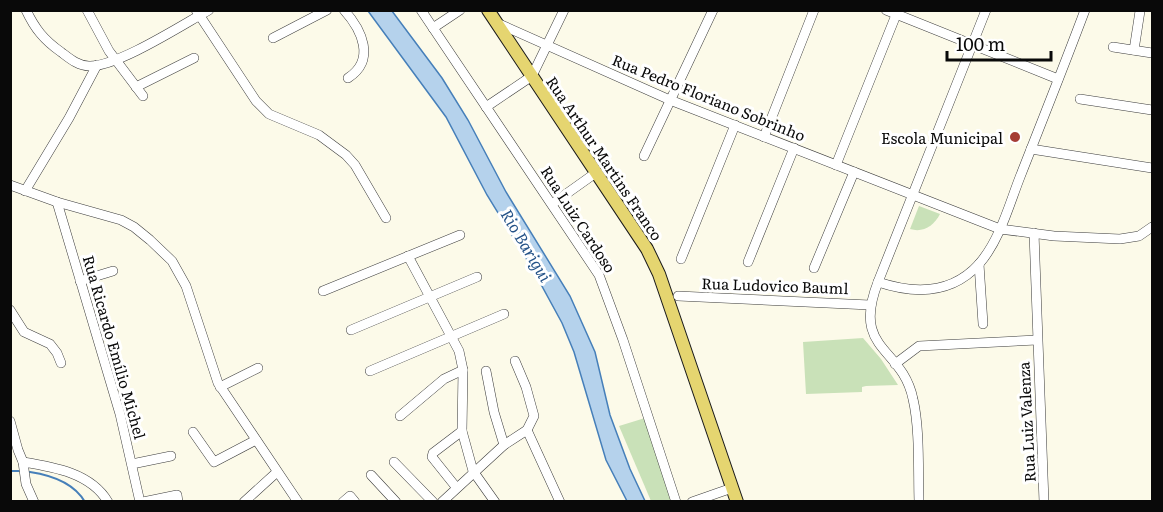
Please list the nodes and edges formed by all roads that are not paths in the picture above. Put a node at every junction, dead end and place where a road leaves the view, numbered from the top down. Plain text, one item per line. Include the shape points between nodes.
1 (26, 10) edge
2 (87, 10) edge
3 (209, 10) edge
4 (327, 10) edge
5 (344, 10) edge
6 (421, 10) edge
7 (460, 10) edge
8 (488, 10) edge
9 (564, 10) edge
10 (713, 10) edge
11 (814, 10) edge
12 (886, 10) edge
13 (986, 10) edge
14 (1085, 10) edge
15 (1140, 11) edge
16 (198, 13) edge
17 (897, 13) edge
18 (496, 23) junction
19 (433, 28) junction
20 (273, 38) dead end
21 (973, 45) junction
22 (547, 46) junction
23 (1113, 47) dead end
24 (1134, 50) junction
25 (1152, 53) edge
26 (194, 58) dead end
27 (115, 61) junction
28 (97, 65) junction
29 (532, 76) junction
30 (348, 78) dead end
31 (1058, 79) junction
32 (136, 87) junction
33 (143, 96) dead end
34 (1080, 99) dead end
35 (670, 100) junction
36 (486, 107) junction
37 (1152, 110) edge
38 (735, 125) junction
39 (764, 137) junction
40 (794, 148) junction
41 (1031, 149) junction
42 (644, 156) dead end
43 (836, 165) junction
44 (1152, 168) edge
45 (597, 172) junction
46 (854, 172) junction
47 (10, 185) edge
48 (25, 191) junction
49 (912, 195) junction
50 (57, 202) junction
51 (552, 204) junction
52 (386, 218) dead end
53 (1152, 227) edge
54 (1000, 229) junction
55 (1034, 233) junction
56 (460, 235) dead end
57 (408, 256) junction
58 (681, 259) dead end
59 (748, 262) dead end
60 (979, 264) junction
61 (814, 268) dead end
62 (113, 271) dead end
63 (477, 277) dead end
64 (80, 281) junction
65 (878, 282) junction
66 (323, 291) dead end
67 (678, 296) dead end
68 (430, 297) junction
69 (870, 304) junction
70 (10, 310) edge
71 (504, 314) dead end
72 (983, 324) dead end
73 (351, 330) dead end
74 (453, 336) junction
75 (1037, 340) junction
76 (515, 361) dead end
77 (61, 363) dead end
78 (895, 364) junction
79 (258, 368) dead end
80 (463, 370) junction
81 (486, 370) dead end
82 (370, 371) dead end
83 (220, 387) junction
84 (400, 416) dead end
85 (10, 421) edge
86 (527, 430) junction
87 (462, 431) junction
88 (193, 432) dead end
89 (256, 440) junction
90 (504, 445) junction
91 (171, 456) dead end
92 (23, 462) junction
93 (394, 462) dead end
94 (132, 464) junction
95 (473, 471) junction
96 (278, 472) junction
97 (372, 475) dead end
98 (456, 487) junction
99 (732, 488) junction
100 (34, 501) edge
101 (108, 501) edge
102 (141, 501) edge
103 (178, 501) edge
104 (244, 501) edge
105 (298, 501) edge
106 (396, 501) edge
107 (433, 501) edge
108 (442, 501) edge
109 (495, 501) edge
110 (560, 501) edge
111 (676, 501) edge
112 (692, 501) edge
113 (737, 501) edge
114 (919, 501) edge
115 (1044, 501) edge

1 - 28 street via 45,41 80,64
2 - 27 street
3 - 16 street
4 - 20 street
5 - 30 street via 358,29 364,51 359,69
6 - 19 street, Rua Luiz Cardoso
7 - 19 street
8 - 18 main road, Rua Arthur Martins Franco
9 - 22 street
10 - 35 street
11 - 39 street
12 - 17 street
13 - 21 street
14 - 31 street
15 - 24 street
16 - 27 street
16 - 52 street via 256,102 269,114 319,135 346,156
17 - 21 street
17 - 43 street
18 - 22 street, Rua Pedro Floriano Sobrinho
18 - 29 main road, Rua Arthur Martins Franco
19 - 36 street, Rua Luiz Cardoso
21 - 31 street
21 - 49 street
22 - 29 street
22 - 35 street, Rua Pedro Floriano Sobrinho
23 - 24 street
24 - 25 street
26 - 32 street
27 - 28 street
27 - 32 street
28 - 48 street
29 - 36 street
29 - 45 main road, Rua Arthur Martins Franco
31 - 41 street
32 - 33 street
34 - 37 street
35 - 38 street, Rua Pedro Floriano Sobrinho
35 - 42 street
36 - 51 street, Rua Luiz Cardoso
38 - 39 street, Rua Pedro Floriano Sobrinho
38 - 58 street
39 - 40 street, Rua Pedro Floriano Sobrinho
40 - 43 street, Rua Pedro Floriano Sobrinho
40 - 59 street
41 - 44 street
41 - 54 street
43 - 46 street, Rua Pedro Floriano Sobrinho
45 - 51 street
45 - 99 main road, Rua Arthur Martins Franco via 654,261
46 - 49 street, Rua Pedro Floriano Sobrinho
46 - 61 street
47 - 48 street
48 - 50 street
49 - 54 street, Rua Pedro Floriano Sobrinho
49 - 65 street
50 - 64 street, Rua Ricardo Emílio Michel
50 - 83 street via 121,220 172,261 189,293
51 - 111 street, Rua Luiz Cardoso via 605,289
53 - 55 street, Rua Pedro Floriano Sobrinho via 1130,238
54 - 55 street, Rua Pedro Floriano Sobrinho
54 - 60 street
55 - 75 street, Rua Luiz Valenza
56 - 57 street
57 - 66 street
57 - 68 street
60 - 65 street via 935,289 913,291
60 - 72 street
62 - 64 street
63 - 68 street
64 - 94 street, Rua Ricardo Emílio Michel
65 - 69 street
67 - 69 street, Rua Ludovico Bauml
68 - 73 street
68 - 74 street
69 - 78 street via 873,333
70 - 77 street via 20,328 28,336 50,344
71 - 74 street
74 - 80 street
74 - 82 street
75 - 78 street via 919,346
75 - 115 street, Rua Luiz Valenza
76 - 86 street via 534,416
78 - 114 street via 913,398
79 - 83 street
80 - 84 street via 444,379
80 - 87 street
81 - 90 street
83 - 89 street
85 - 92 street
86 - 90 street
86 - 110 street
87 - 95 street
87 - 98 street via 432,457
88 - 89 street via 214,462
89 - 96 street
90 - 95 street
91 - 94 street
92 - 100 street via 26,484
92 - 101 street via 78,476
93 - 107 street
94 - 102 street, Rua Ricardo Emílio Michel
95 - 98 street
95 - 109 street
96 - 104 street
96 - 105 street
97 - 106 street
98 - 108 street
99 - 112 street
99 - 113 main road, Rua Arthur Martins Franco
102 - 103 street via 177,495

